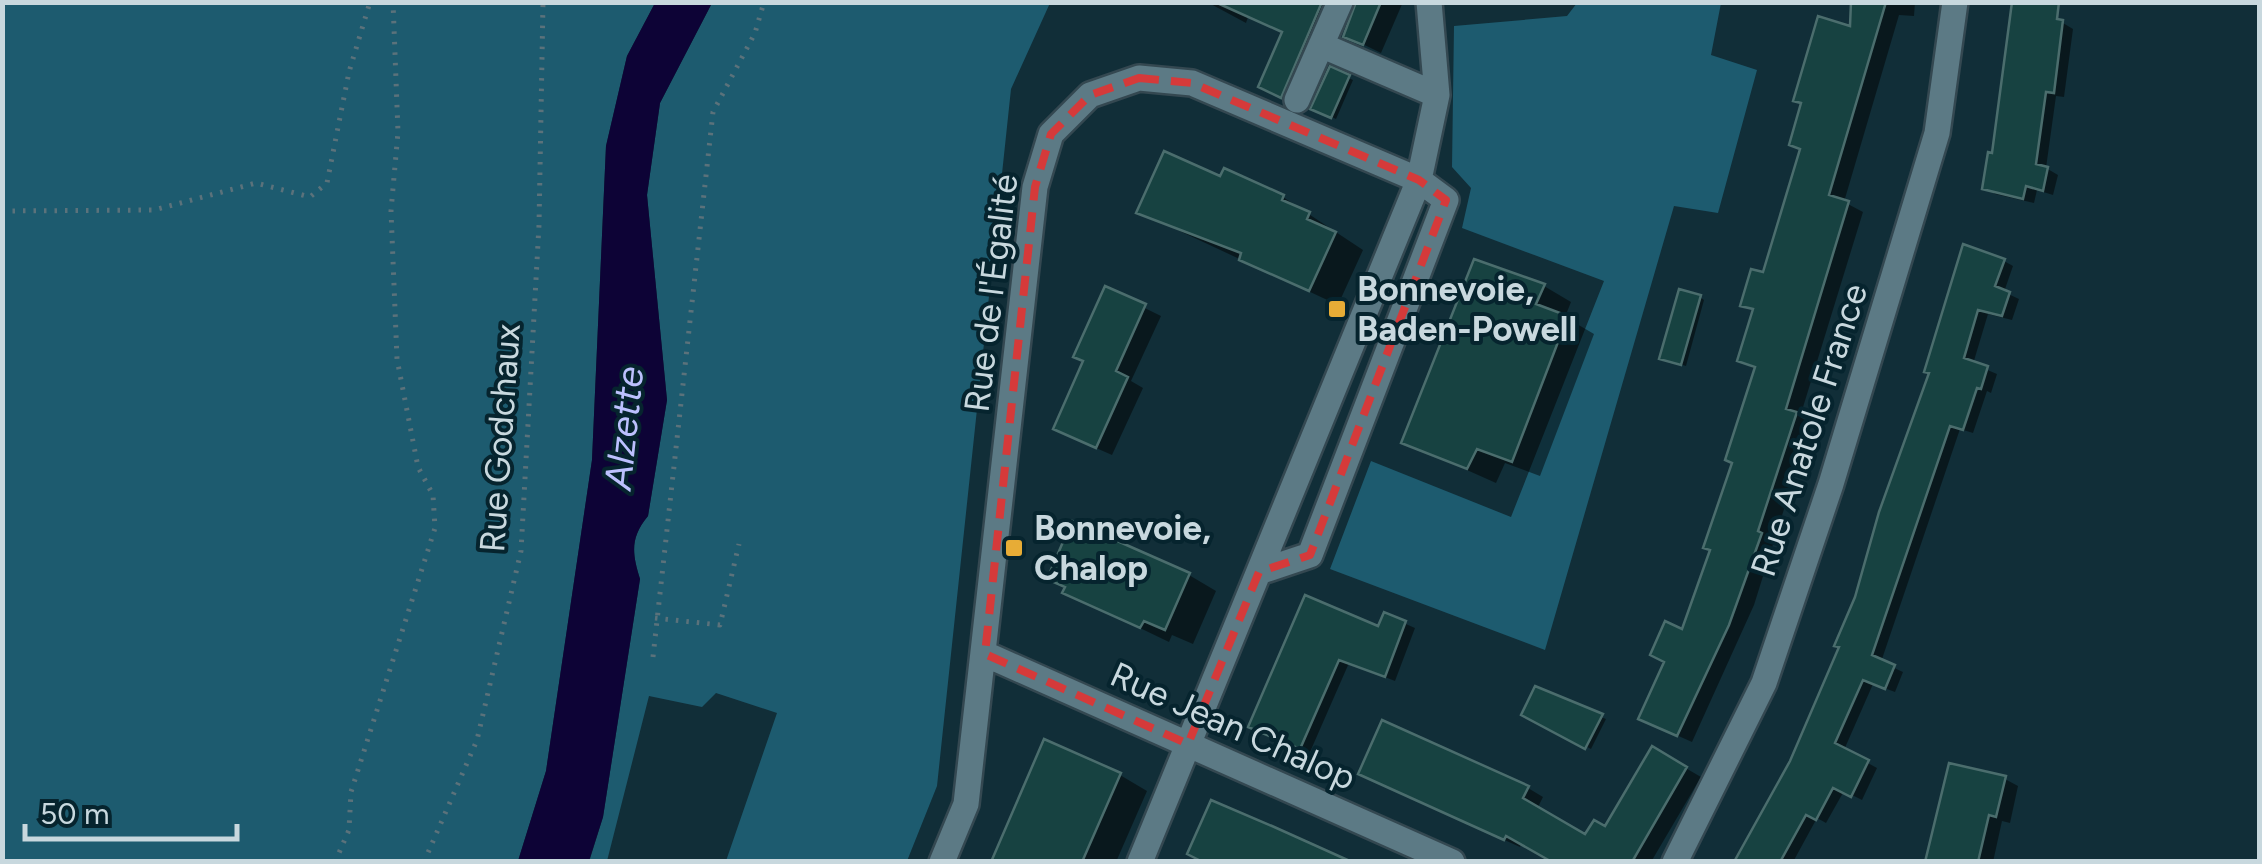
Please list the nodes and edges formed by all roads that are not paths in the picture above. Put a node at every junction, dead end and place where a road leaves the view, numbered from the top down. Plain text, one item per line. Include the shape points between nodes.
1 (1340, 2) edge
2 (1429, 2) edge
3 (1955, 2) edge
4 (1321, 45) junction
5 (1437, 95) junction
6 (1297, 100) dead end
7 (1419, 180) junction
8 (1258, 572) junction
9 (985, 654) junction
10 (1188, 744) junction
11 (942, 862) edge
12 (1140, 862) edge
13 (1452, 862) edge
14 (1675, 862) edge

1 - 4 street
2 - 5 street
3 - 14 street, Rue Anatole France via 1937,133 1831,484 1764,683
4 - 5 street
4 - 6 street
5 - 7 street
7 - 8 street
7 - 8 street via 1446,200 1310,555
7 - 9 street, Rue de l'Égalité via 1192,83 1139,78 1090,95 1051,134 1035,186
8 - 10 street
9 - 10 street, Rue Jean Chalop
9 - 11 street, Rue de l'Égalité via 966,804
10 - 12 street
10 - 13 street, Rue Jean Chalop

